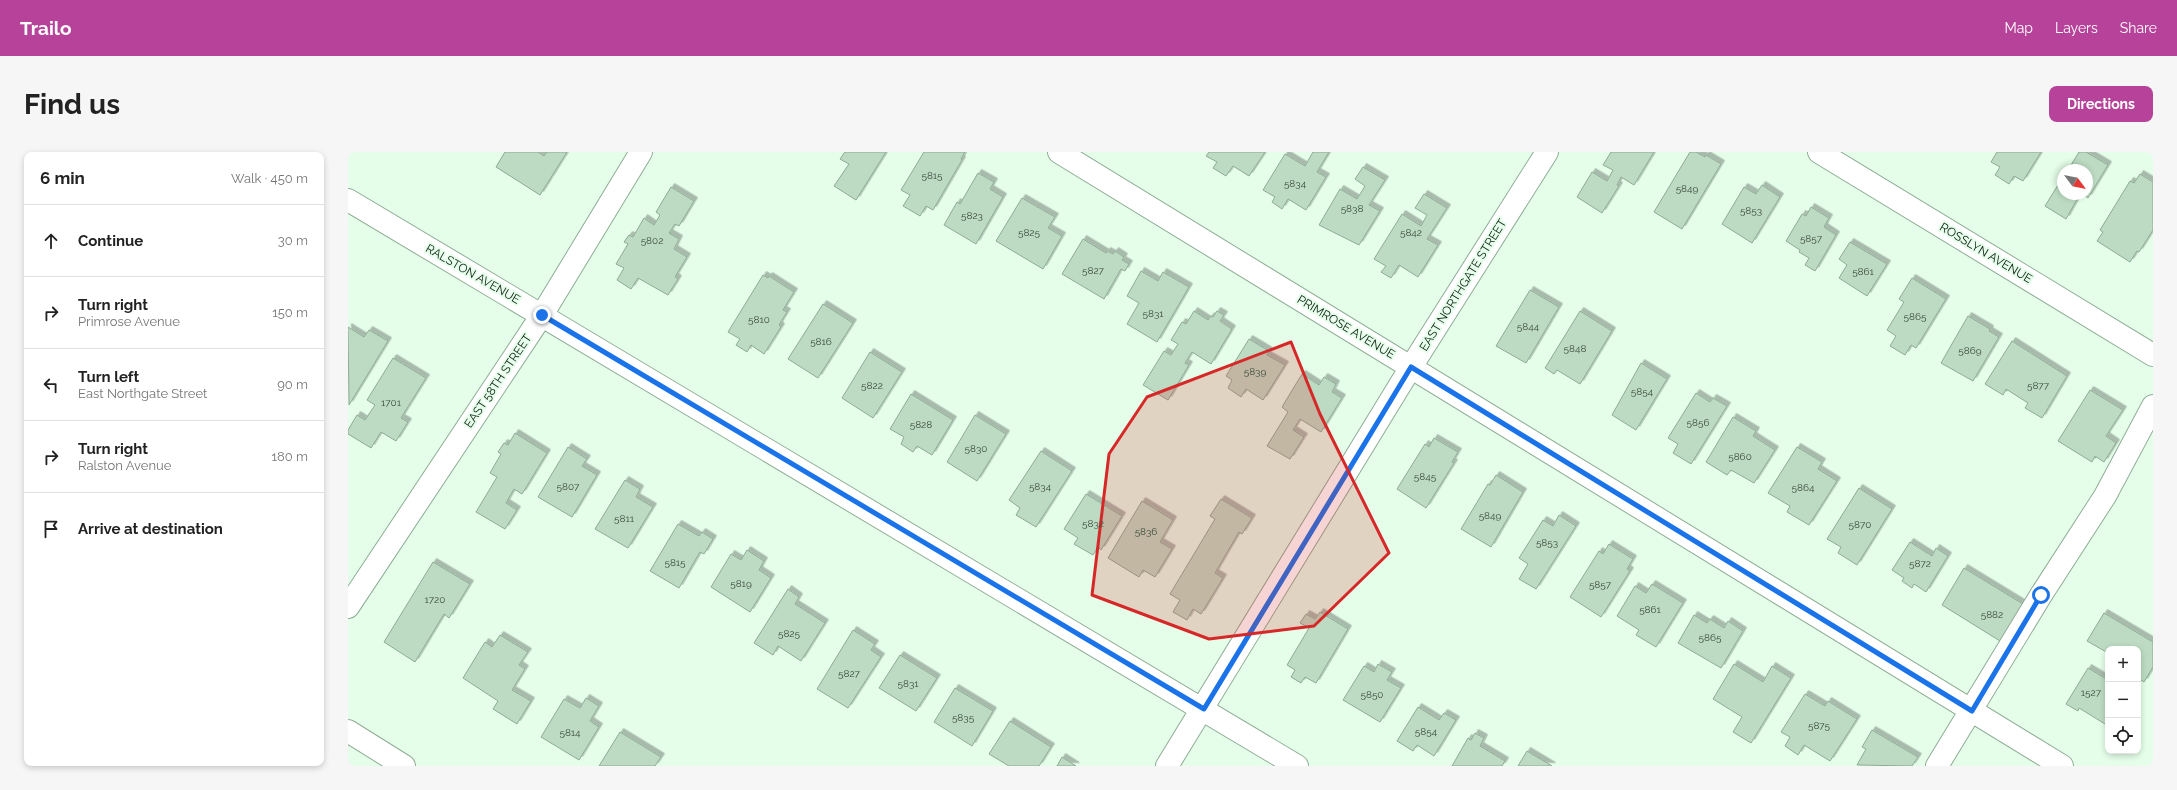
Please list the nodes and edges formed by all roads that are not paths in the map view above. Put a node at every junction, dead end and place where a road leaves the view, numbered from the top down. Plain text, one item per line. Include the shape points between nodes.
1 (642, 152) edge
2 (1059, 152) edge
3 (1547, 152) edge
4 (1819, 152) edge
5 (348, 200) edge
6 (542, 315) junction
7 (2153, 355) edge
8 (1411, 367) junction
9 (2153, 406) edge
10 (348, 607) edge
11 (1204, 709) junction
12 (1972, 711) junction
13 (348, 732) edge
14 (404, 766) edge
15 (1167, 766) edge
16 (1297, 766) edge
17 (1937, 766) edge
18 (2062, 766) edge

1 - 6 street, EAST 58TH STREET
2 - 8 street, PRIMROSE AVENUE
3 - 8 street, EAST NORTHGATE STREET
4 - 7 street, ROSSLYN AVENUE
5 - 6 street, RALSTON AVENUE
6 - 10 street, EAST 58TH STREET
6 - 11 street, RALSTON AVENUE
8 - 11 street, EAST NORTHGATE STREET
8 - 12 street, PRIMROSE AVENUE
9 - 12 street via 2105,496 2041,595
11 - 15 street, EAST NORTHGATE STREET
11 - 16 street, RALSTON AVENUE
12 - 17 street
12 - 18 street, PRIMROSE AVENUE
13 - 14 street

